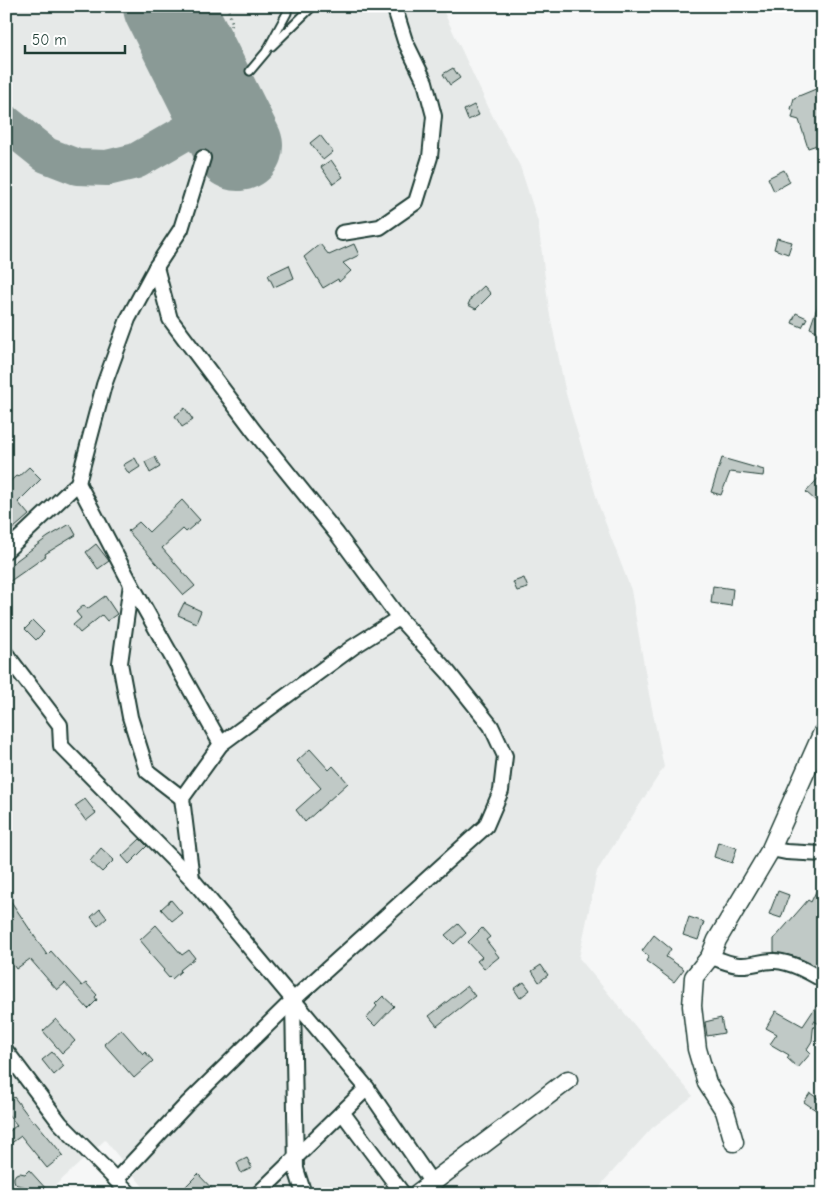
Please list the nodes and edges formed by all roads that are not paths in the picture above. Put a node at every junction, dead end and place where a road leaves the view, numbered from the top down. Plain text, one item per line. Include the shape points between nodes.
1 (288, 6) edge
2 (313, 6) edge
3 (394, 6) edge
4 (266, 52) junction
5 (250, 71) dead end
6 (203, 158) dead end
7 (342, 233) dead end
8 (156, 267) junction
9 (78, 483) junction
10 (6, 551) edge
11 (131, 584) junction
12 (399, 618) junction
13 (6, 654) edge
14 (823, 732) edge
15 (221, 744) junction
16 (182, 798) junction
17 (771, 849) junction
18 (823, 854) edge
19 (192, 879) junction
20 (710, 957) junction
21 (823, 980) edge
22 (294, 1000) junction
23 (6, 1051) edge
24 (568, 1080) dead end
25 (367, 1088) junction
26 (342, 1112) junction
27 (734, 1142) dead end
28 (296, 1156) junction
29 (116, 1180) junction
30 (432, 1184) junction
31 (130, 1194) edge
32 (258, 1194) edge
33 (304, 1194) edge
34 (402, 1194) edge
35 (418, 1194) edge

1 - 4 lane
2 - 4 lane
3 - 7 street via 404,41 425,82 434,116 430,156 416,202 380,227
4 - 5 lane
6 - 8 street via 181,229
8 - 9 street via 128,319 104,385
8 - 12 street via 170,319
9 - 10 street
9 - 11 street
11 - 15 street
11 - 16 street via 120,663 130,717 146,771
12 - 15 street
12 - 22 street via 491,726 505,756 501,791 486,826
13 - 19 street via 60,725 61,746
14 - 17 street
15 - 16 street
16 - 19 street
17 - 18 street
17 - 20 street
19 - 22 street
20 - 21 street via 739,965 774,961 789,964
20 - 27 street via 694,977 692,1006 697,1050 707,1083 725,1111
22 - 25 street
22 - 28 street
22 - 29 street
23 - 29 street via 60,1123
24 - 30 street
25 - 26 street
25 - 30 street
26 - 28 street
26 - 34 street
28 - 32 street
28 - 33 street via 296,1170
29 - 31 street
30 - 35 street

